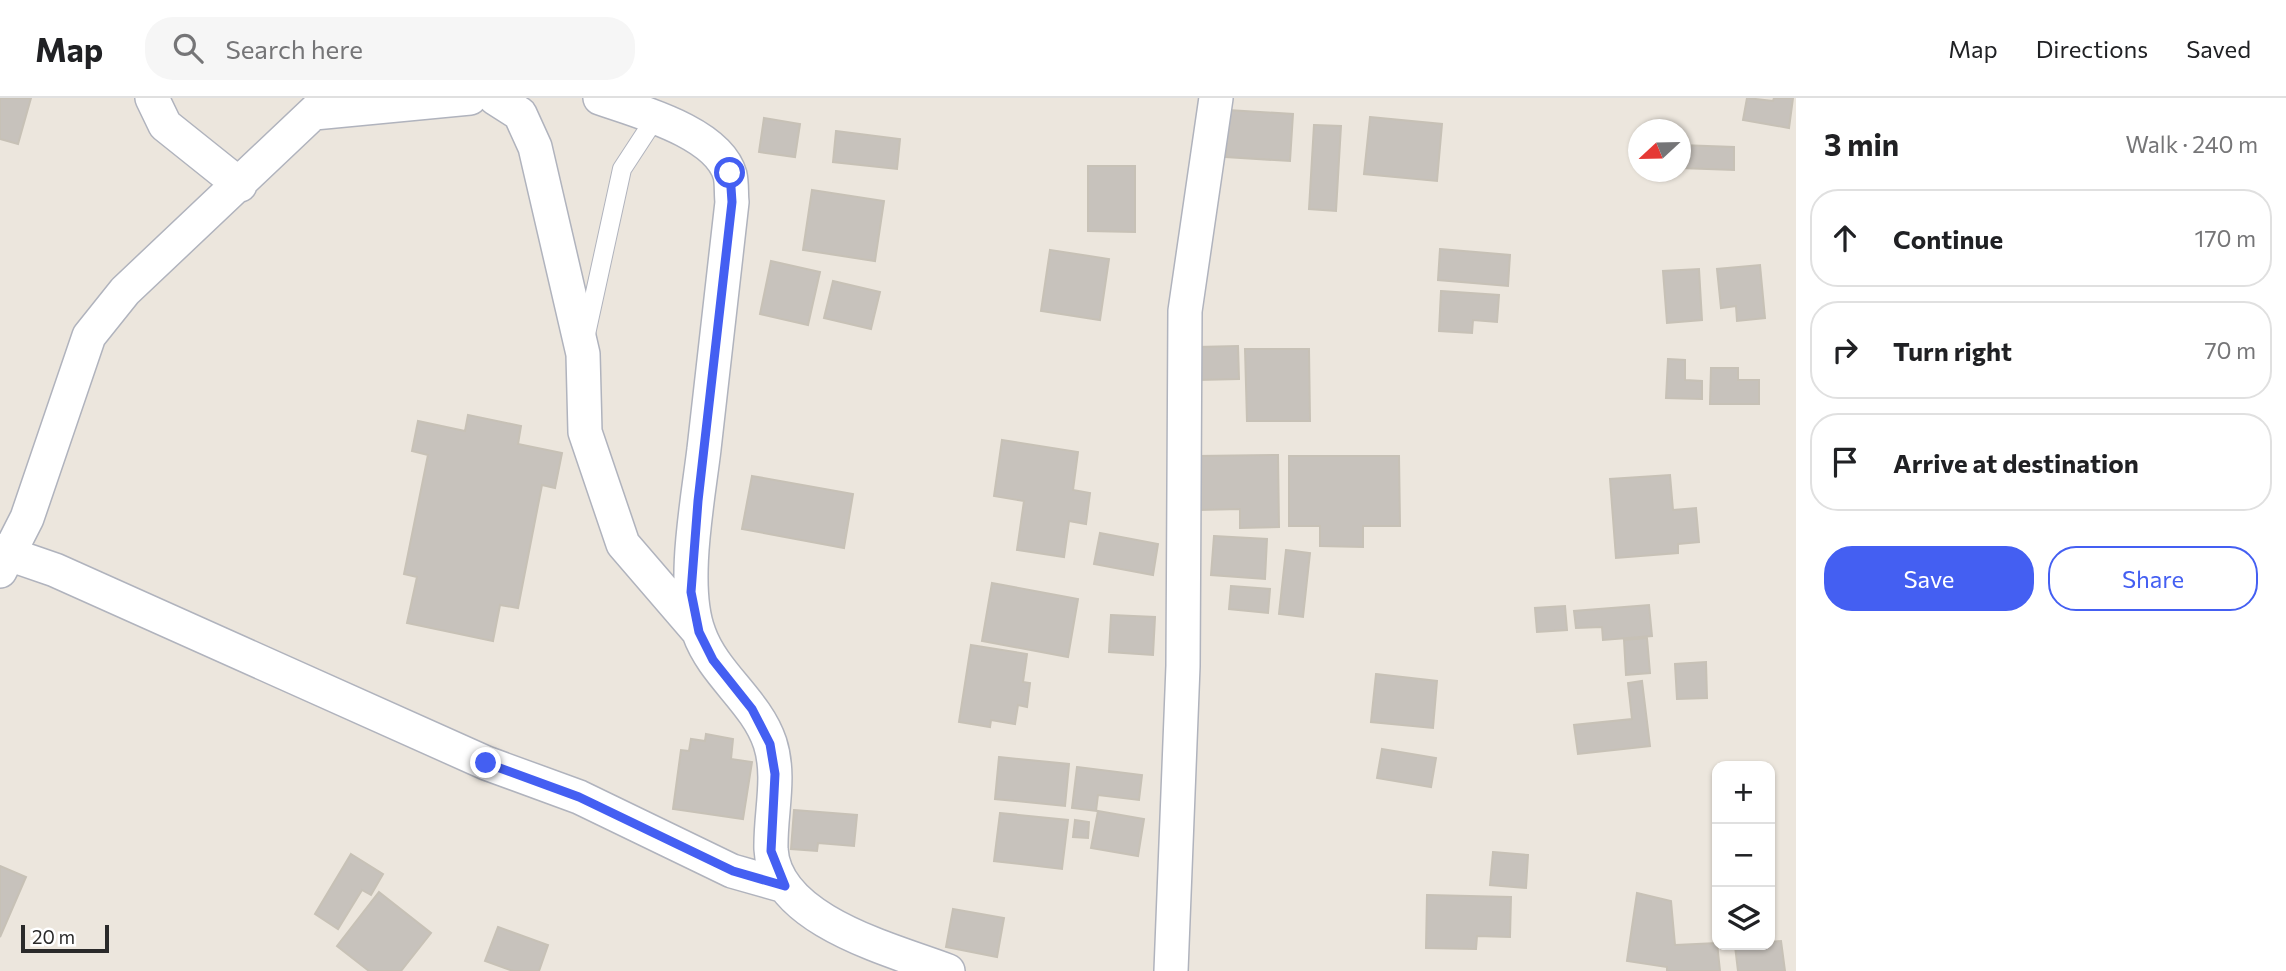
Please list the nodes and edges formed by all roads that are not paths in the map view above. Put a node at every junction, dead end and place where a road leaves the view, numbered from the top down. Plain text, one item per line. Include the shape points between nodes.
1 (152, 98) edge
2 (470, 98) edge
3 (495, 98) edge
4 (600, 98) edge
5 (1216, 98) edge
6 (322, 105) edge
7 (656, 117) junction
8 (240, 185) junction
9 (583, 354) junction
10 (3, 559) edge
11 (699, 632) junction
12 (785, 886) junction
13 (948, 971) edge
14 (1171, 971) edge

1 - 8 street via 165,125
2 - 6 street
3 - 9 street via 520,114 535,147
4 - 7 street
5 - 14 street via 1185,311 1183,666
6 - 8 street
7 - 9 lane via 622,169
7 - 11 street via 678,125 710,148 730,173 732,202 691,592
8 - 10 street via 125,290 89,336 27,517
9 - 11 street via 585,432 623,544
10 - 12 street via 55,570 486,763 579,797 733,871
11 - 12 street via 713,660 752,709 770,744 775,774 771,851
12 - 13 street via 804,909 855,936

